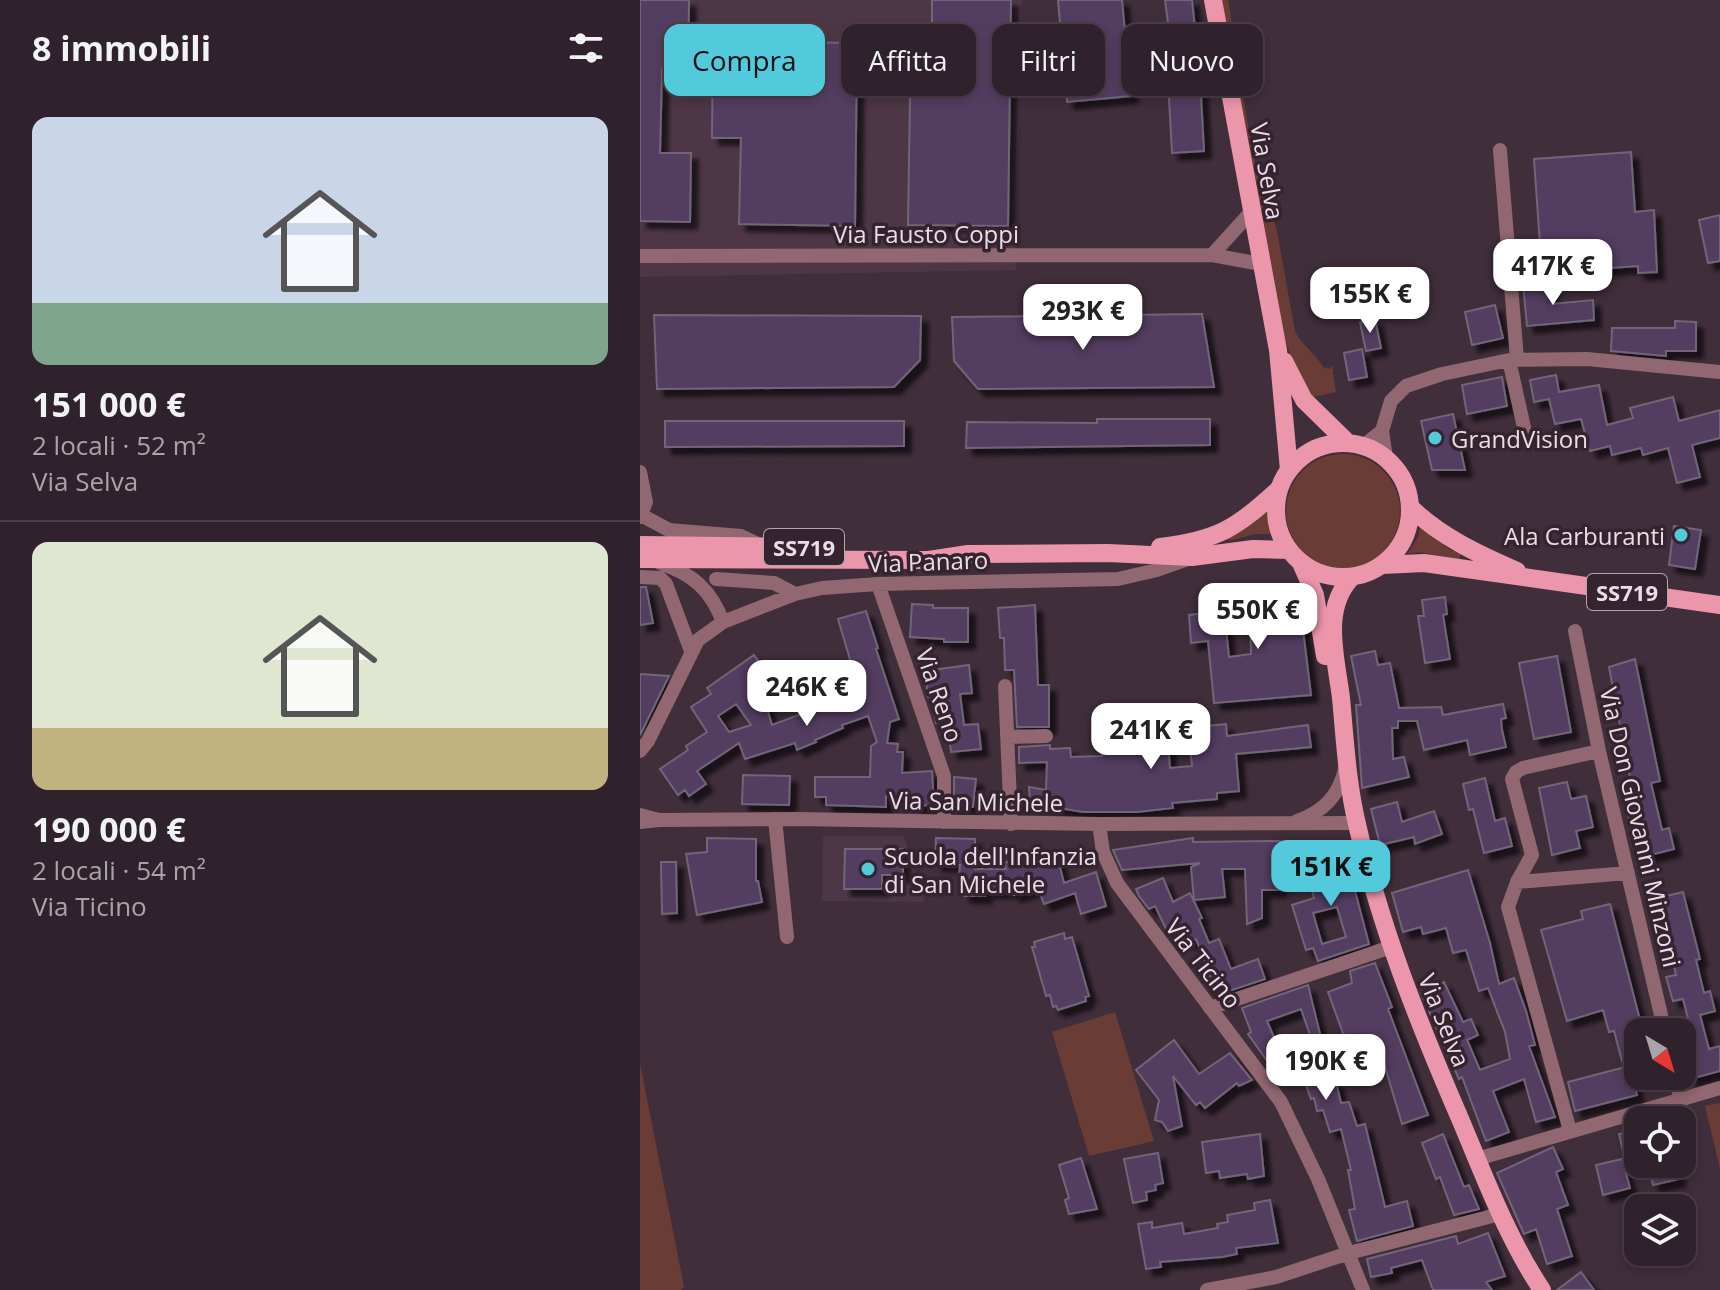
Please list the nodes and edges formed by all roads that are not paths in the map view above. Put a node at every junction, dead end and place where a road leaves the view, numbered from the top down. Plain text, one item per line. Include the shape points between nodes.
1 (1213, 0) edge
2 (1500, 150) dead end
3 (1251, 212) junction
4 (1212, 255) junction
5 (640, 256) edge
6 (1261, 264) junction
7 (1278, 350) junction
8 (1513, 359) junction
9 (1720, 372) edge
10 (1382, 431) junction
11 (1525, 432) dead end
12 (1355, 444) junction
13 (1386, 458) junction
14 (1289, 470) junction
15 (640, 472) edge
16 (1279, 489) junction
17 (1410, 507) junction
18 (640, 516) edge
19 (764, 547) junction
20 (1108, 553) junction
21 (968, 554) junction
22 (643, 555) edge
23 (1295, 556) junction
24 (1192, 557) junction
25 (1382, 565) junction
26 (640, 577) edge
27 (1352, 577) junction
28 (1534, 578) junction
29 (716, 579) dead end
30 (878, 584) junction
31 (795, 594) junction
32 (1720, 605) edge
33 (723, 622) junction
34 (1575, 631) dead end
35 (691, 651) junction
36 (1005, 686) dead end
37 (1046, 736) dead end
38 (1008, 737) junction
39 (640, 751) edge
40 (1599, 751) junction
41 (1345, 759) junction
42 (640, 815) edge
43 (775, 819) junction
44 (659, 820) junction
45 (640, 822) edge
46 (944, 822) junction
47 (1293, 823) junction
48 (1357, 823) junction
49 (1011, 824) junction
50 (1099, 824) junction
51 (1628, 873) junction
52 (1517, 882) junction
53 (787, 937) dead end
54 (1391, 947) junction
55 (1210, 1008) junction
56 (1662, 1018) edge
57 (1720, 1088) edge
58 (1678, 1090) edge
59 (1681, 1100) junction
60 (1570, 1131) junction
61 (1477, 1159) junction
62 (1500, 1214) junction
63 (1349, 1253) junction
64 (1207, 1290) edge
65 (1363, 1290) edge
66 (1542, 1290) edge

1 - 3 main road, Via Selva
2 - 8 street
3 - 4 street
3 - 6 main road, Via Selva
4 - 5 street, Via Fausto Coppi
4 - 6 street, Via Fausto Coppi
6 - 7 main road, Via Selva
7 - 12 main road, Via Selva via 1304,400
7 - 14 main road, Via Selva
8 - 9 street via 1587,359
8 - 10 street via 1406,386 1391,401
8 - 11 street
10 - 12 street
10 - 13 street
12 - 13 main road
12 - 14 main road via 1320,447
13 - 17 main road via 1404,480
14 - 16 main road
15 - 18 street via 646,502
16 - 20 main road, SS719 via 1219,535 1195,543
16 - 23 main road via 1277,524
17 - 25 main road via 1403,539
17 - 28 main road, SS719 via 1467,549
18 - 19 street via 669,530 741,536
19 - 21 main road, SS719 via 927,548
19 - 22 main road, SS719
20 - 21 main road, SS719
20 - 24 main road, SS719
21 - 22 main road, SS719 via 929,560
22 - 33 street via 696,580 712,597
23 - 24 main road, SS719 via 1253,549
23 - 27 main road via 1325,575
23 - 41 main road, Via Selva via 1315,595
24 - 30 street, Via Panaro via 1118,579
25 - 27 main road
25 - 28 main road, SS719 via 1424,563
26 - 35 street via 660,578 666,584
27 - 41 main road, Via Selva via 1338,594 1332,617
28 - 32 main road, SS719
29 - 31 street via 774,583
30 - 31 street, Via Panaro
30 - 46 street, Via Reno via 944,776
31 - 33 street, Via Panaro
33 - 35 street, Via Panaro
34 - 40 street, Via Don Giovanni Minzoni
35 - 39 street
36 - 38 street
37 - 38 street
38 - 49 street
40 - 51 street, Via Don Giovanni Minzoni
40 - 52 street via 1516,772 1512,785 1532,855
41 - 47 street, Via San Michele via 1329,804
41 - 48 main road, Via Selva
42 - 44 street, Via San Michele
43 - 44 street, Via San Michele
43 - 46 street, Via San Michele
43 - 53 street
44 - 45 street, Via San Michele
46 - 49 street, Via San Michele
47 - 48 street, Via San Michele
47 - 50 street, Via San Michele
48 - 54 main road, Via Selva
49 - 50 street, Via San Michele
50 - 55 street, Via Ticino via 1103,852 1117,883
51 - 52 street
51 - 56 street, Via Don Giovanni Minzoni
52 - 60 street via 1508,907
54 - 55 street
54 - 61 main road, Via Selva
55 - 63 street, Via Ticino via 1291,1119
57 - 59 street
58 - 59 street
59 - 60 street
60 - 61 street
61 - 62 main road, Via Selva
62 - 63 street
62 - 66 main road, Via Selva
63 - 64 street via 1276,1277
63 - 65 street, Via Ticino

